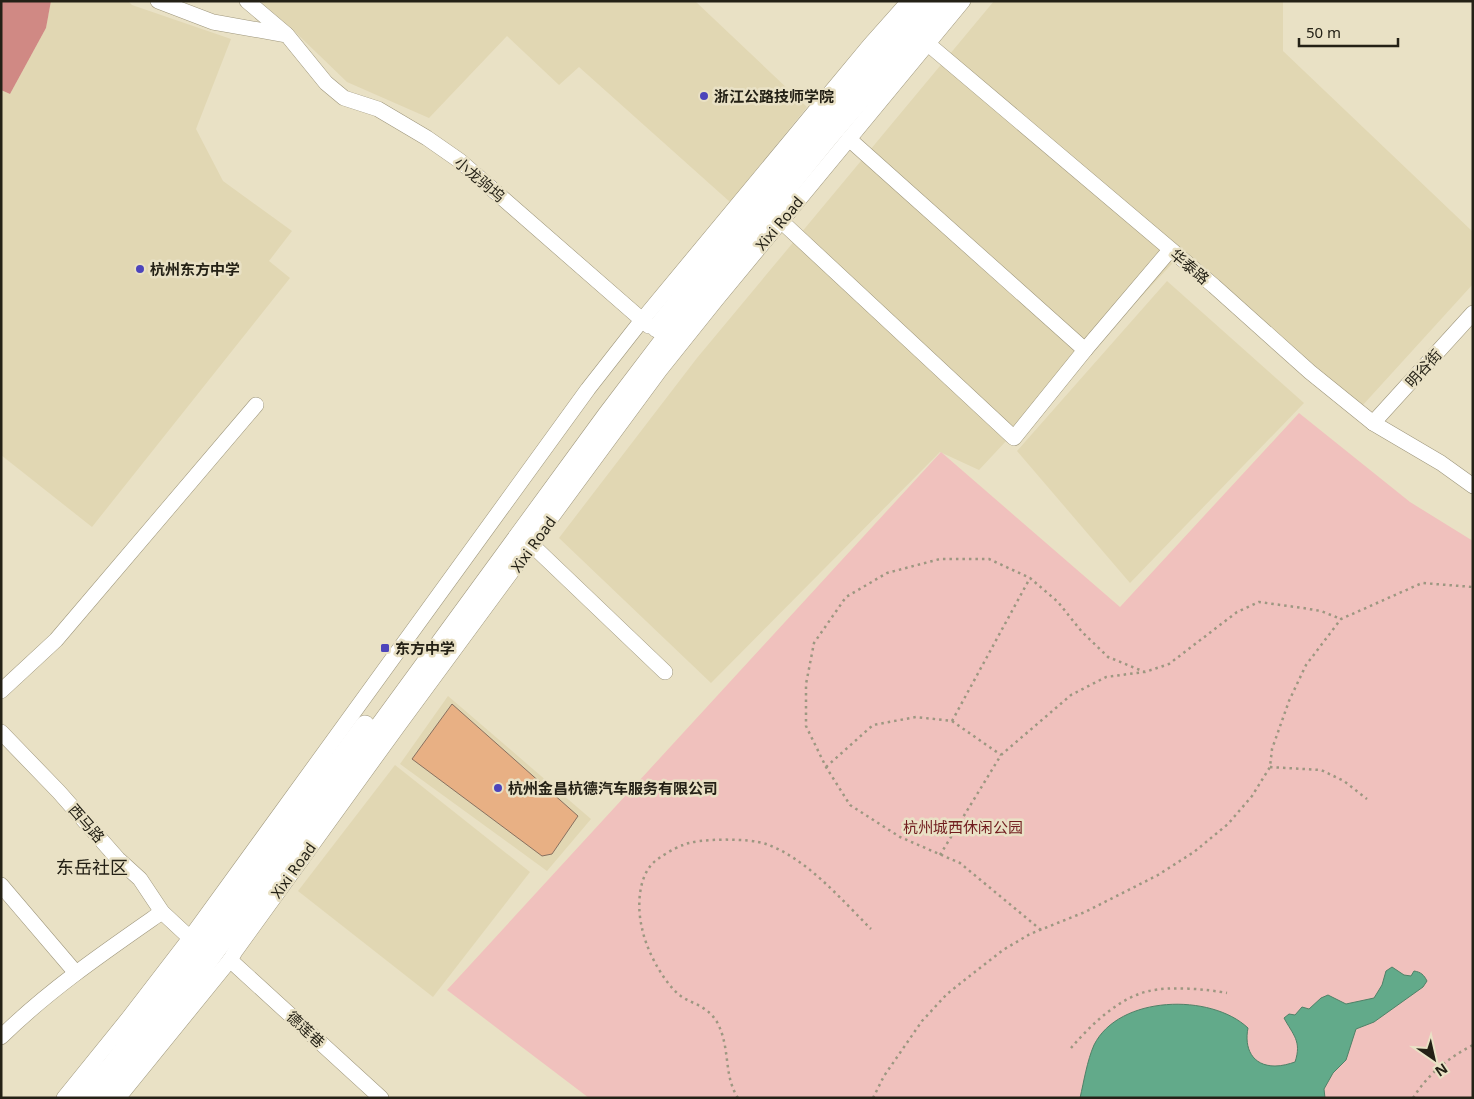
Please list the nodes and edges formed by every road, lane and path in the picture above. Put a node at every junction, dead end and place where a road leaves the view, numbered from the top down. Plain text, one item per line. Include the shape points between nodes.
1 (158, 1) edge
2 (247, 1) edge
3 (909, 1) edge
4 (926, 1) edge
5 (944, 1) edge
6 (963, 1) edge
7 (287, 35) junction
8 (922, 38) junction
9 (849, 139) junction
10 (781, 221) junction
11 (1170, 250) junction
12 (1473, 313) edge
13 (654, 330) junction
14 (1085, 350) junction
15 (256, 405) dead end
16 (1374, 422) junction
17 (1473, 486) edge
18 (532, 545) junction
19 (1030, 578) junction
20 (1473, 587) edge
21 (1341, 619) junction
22 (665, 672) dead end
23 (1145, 672) junction
24 (1, 691) edge
25 (952, 721) junction
26 (1, 732) edge
27 (1001, 755) junction
28 (826, 767) junction
29 (1270, 767) junction
30 (1367, 799) dead end
31 (940, 855) junction
32 (1, 885) edge
33 (162, 912) junction
34 (871, 929) dead end
35 (1041, 930) junction
36 (190, 938) junction
37 (230, 960) junction
38 (76, 973) junction
39 (1227, 993) dead end
40 (1, 1037) edge
41 (1473, 1046) edge
42 (1071, 1048) dead end
43 (64, 1098) edge
44 (83, 1098) edge
45 (100, 1098) edge
46 (118, 1098) edge
47 (381, 1098) edge
48 (738, 1098) edge
49 (872, 1098) edge
50 (1413, 1098) edge

1 - 7 street via 213,22
2 - 7 street, 小龙驹坞
3 - 13 street, Xixi Road via 869,46
4 - 13 main road, Xixi Road
5 - 8 main road, Xixi Road
6 - 8 street, Xixi Road
7 - 13 street, 小龙驹坞 via 326,83 344,98 378,109 460,161
8 - 9 street, Xixi Road
8 - 11 street, 华泰路
8 - 13 main road, Xixi Road
9 - 10 street, Xixi Road
9 - 14 street
10 - 14 street via 1014,438
10 - 18 street, Xixi Road via 660,370
11 - 14 street
11 - 16 street, 华泰路 via 1310,372
12 - 16 street, 明谷街
13 - 36 street, Xixi Road via 588,389
13 - 44 main road, Xixi Road via 153,1012
13 - 45 main road, Xixi Road via 607,415 170,1013
15 - 24 street via 56,640
16 - 17 street, 华泰路
18 - 22 street
18 - 37 street, Xixi Road
19 - 23 path via 1058,602 1108,657
19 - 25 path
19 - 28 path via 989,559 940,559 887,573 846,597 814,643 806,684 806,726
20 - 21 path via 1422,584
21 - 23 path via 1303,608 1259,602 1237,612 1170,664
21 - 29 path via 1306,665 1288,701 1272,749
23 - 27 path via 1106,677 1071,695
25 - 27 path
25 - 28 path via 916,717 873,725
26 - 33 street, 西马路 via 140,879
27 - 31 path
28 - 31 path via 850,805 900,837
29 - 30 path via 1321,770 1344,781
29 - 35 path via 1252,796 1228,824 1194,852 1119,895
31 - 35 path via 960,863
32 - 38 street
33 - 36 street, 西马路
33 - 38 street
34 - 48 path via 797,860 764,843 724,839 684,844 653,863 642,881 639,900 642,927 650,952 678,994 700,1005 716,1020 725,1040 732,1088
35 - 49 path via 1003,950 947,994 901,1049
36 - 43 street, Xixi Road
37 - 46 street, Xixi Road
37 - 47 street, 德莲巷
38 - 40 street
39 - 42 path via 1182,989 1140,994 1103,1016
41 - 50 path via 1453,1056 1423,1082

